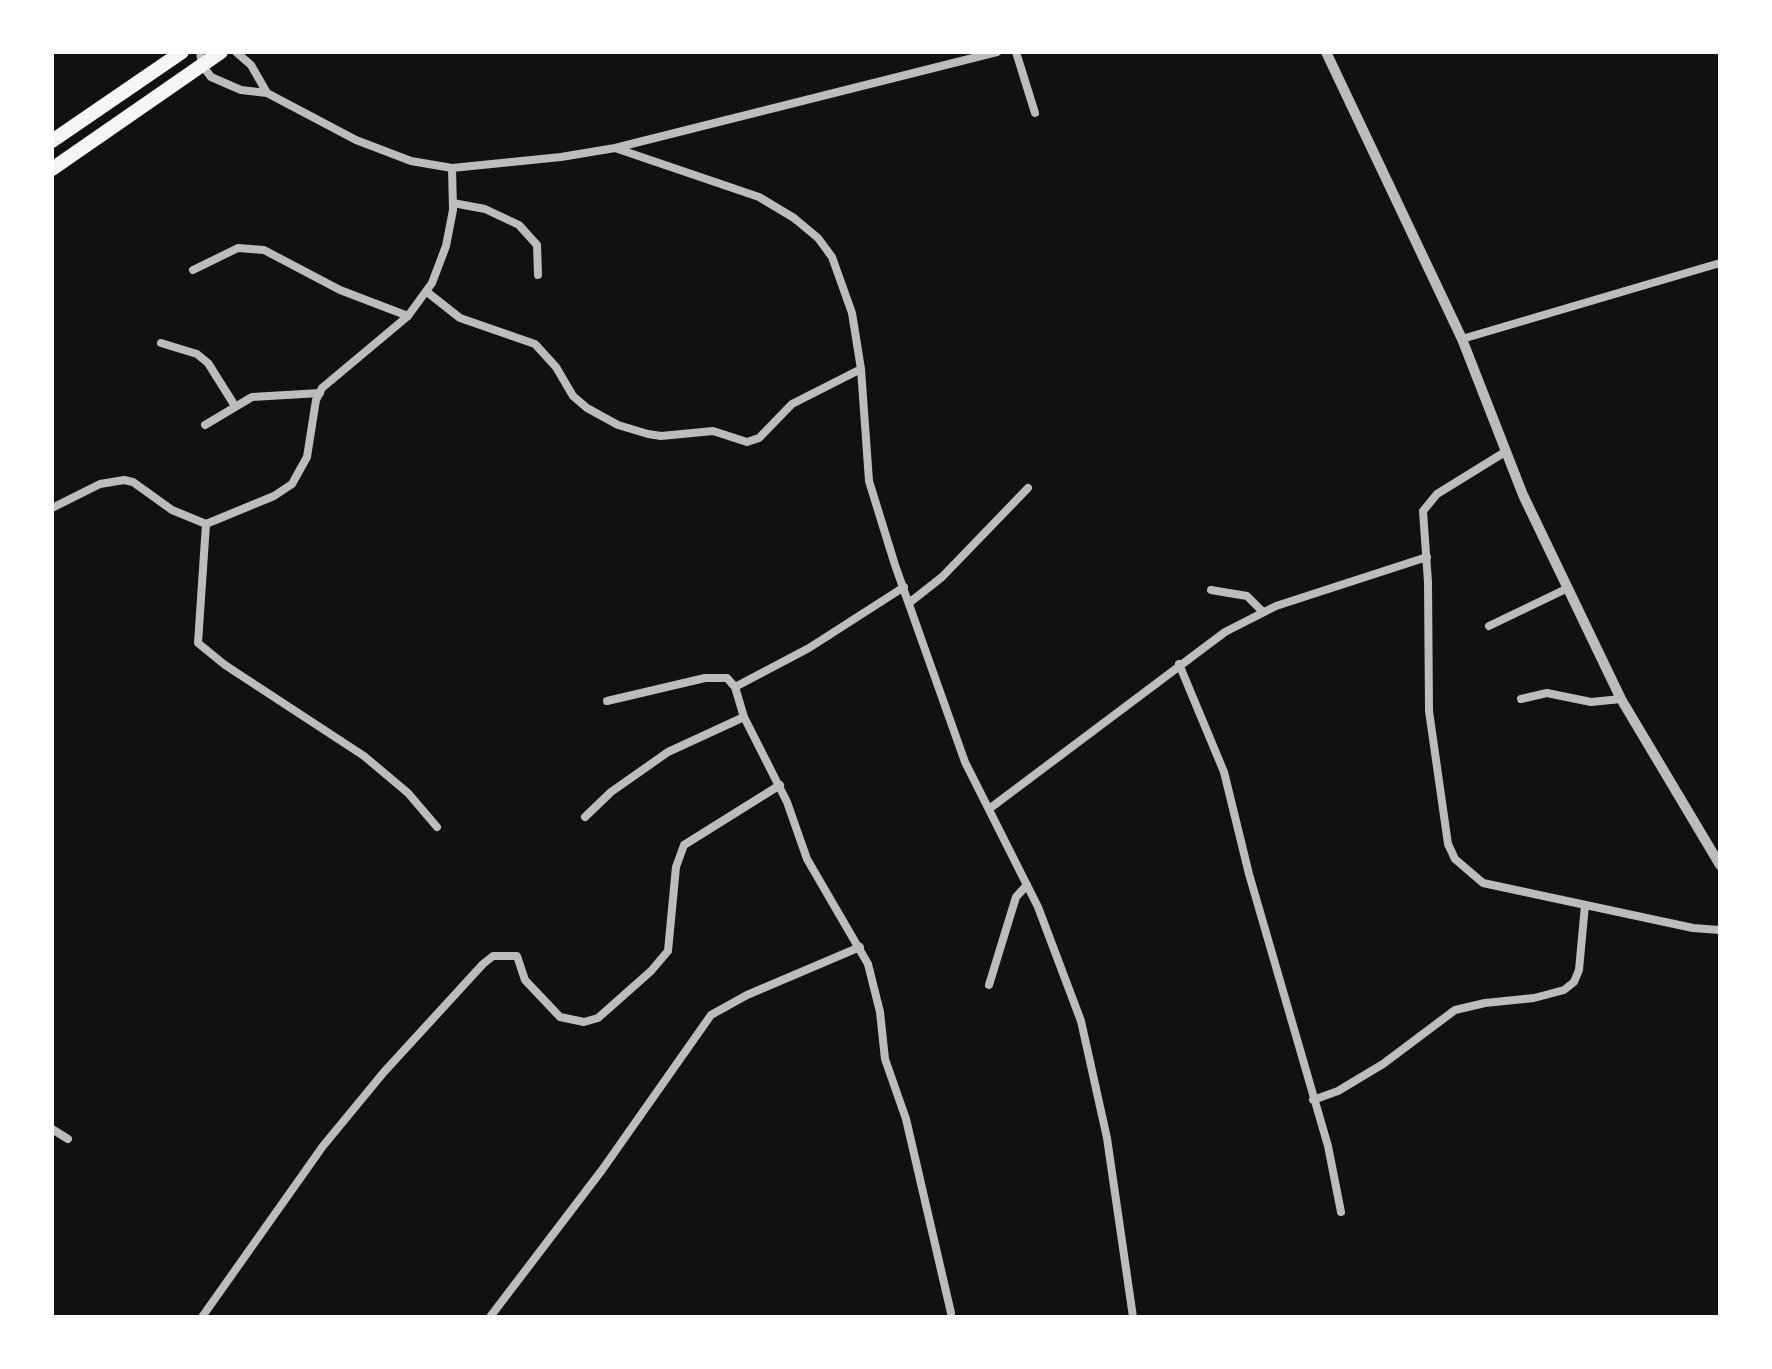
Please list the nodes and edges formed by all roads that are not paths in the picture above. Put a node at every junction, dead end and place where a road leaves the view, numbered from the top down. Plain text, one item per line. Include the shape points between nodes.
1 (182, 52) edge
2 (221, 52) edge
3 (236, 52) edge
4 (997, 52) edge
5 (1016, 52) edge
6 (1326, 52) edge
7 (201, 59) edge
8 (267, 93) junction
9 (1035, 113) dead end
10 (52, 141) edge
11 (615, 148) junction
12 (452, 168) junction
13 (52, 169) edge
14 (453, 203) junction
15 (1720, 263) edge
16 (193, 270) dead end
17 (538, 275) dead end
18 (427, 292) junction
19 (408, 316) junction
20 (1462, 339) junction
21 (161, 343) dead end
22 (861, 369) junction
23 (320, 393) junction
24 (235, 406) junction
25 (205, 425) dead end
26 (1505, 452) junction
27 (1028, 488) dead end
28 (52, 508) edge
29 (206, 524) junction
30 (1427, 557) junction
31 (904, 587) junction
32 (1568, 588) junction
33 (1211, 590) dead end
34 (909, 603) junction
35 (1263, 612) junction
36 (1489, 626) dead end
37 (1179, 664) junction
38 (735, 687) junction
39 (1521, 699) dead end
40 (1621, 699) junction
41 (607, 701) dead end
42 (744, 717) junction
43 (780, 785) junction
44 (989, 809) junction
45 (585, 817) dead end
46 (437, 827) dead end
47 (1720, 865) edge
48 (1027, 885) junction
49 (1585, 905) junction
50 (1720, 930) edge
51 (860, 947) junction
52 (989, 985) dead end
53 (1313, 1100) junction
54 (52, 1129) edge
55 (68, 1139) dead end
56 (1341, 1212) dead end
57 (951, 1313) dead end
58 (202, 1317) edge
59 (490, 1317) edge
60 (1133, 1317) edge

1 - 10 main road
2 - 7 main road
3 - 8 street via 251,65
4 - 11 street
5 - 9 street
6 - 20 street
7 - 8 street via 211,77 241,90
7 - 13 main road
8 - 12 street via 356,140 411,161
11 - 12 street
11 - 22 street via 759,197 818,238 844,286
12 - 14 street
14 - 17 street via 485,209 530,234 537,245
14 - 18 street via 446,246
15 - 20 street
16 - 19 street via 238,248 264,250 340,290
18 - 19 street
18 - 22 street via 460,318 535,344 587,408 648,434 713,431 747,442 759,438 792,404
19 - 23 street
20 - 26 street
21 - 24 street via 208,363
22 - 31 street via 869,481
23 - 24 street via 252,397
23 - 29 street via 307,457 292,484
24 - 25 street
26 - 30 street via 1426,503
26 - 32 street
27 - 34 street via 942,577
28 - 29 street via 100,484 124,480
29 - 46 street via 198,643 364,756 408,793
30 - 35 street
30 - 49 street via 1430,723 1448,844 1468,873 1483,883
31 - 34 street
31 - 38 street via 809,648
32 - 36 street
32 - 40 street
33 - 35 street via 1247,596
34 - 44 street via 965,762
35 - 37 street
37 - 44 street
37 - 53 street via 1224,772
38 - 41 street via 727,678 705,678
38 - 42 street
39 - 40 street via 1547,693 1591,702
40 - 47 street
42 - 43 street
42 - 45 street via 668,752
43 - 51 street via 807,859
43 - 58 street via 684,845 676,867 668,951 598,1018 584,1022 560,1017 525,980 517,956 493,956 483,964 323,1146
44 - 48 street
48 - 52 street via 1016,897
48 - 60 street via 1081,1021 1107,1138
49 - 50 street
49 - 53 street via 1579,970 1564,990 1455,1010 1383,1064
51 - 57 street via 877,997 885,1059 906,1119
51 - 59 street via 711,1015
53 - 56 street
54 - 55 street

